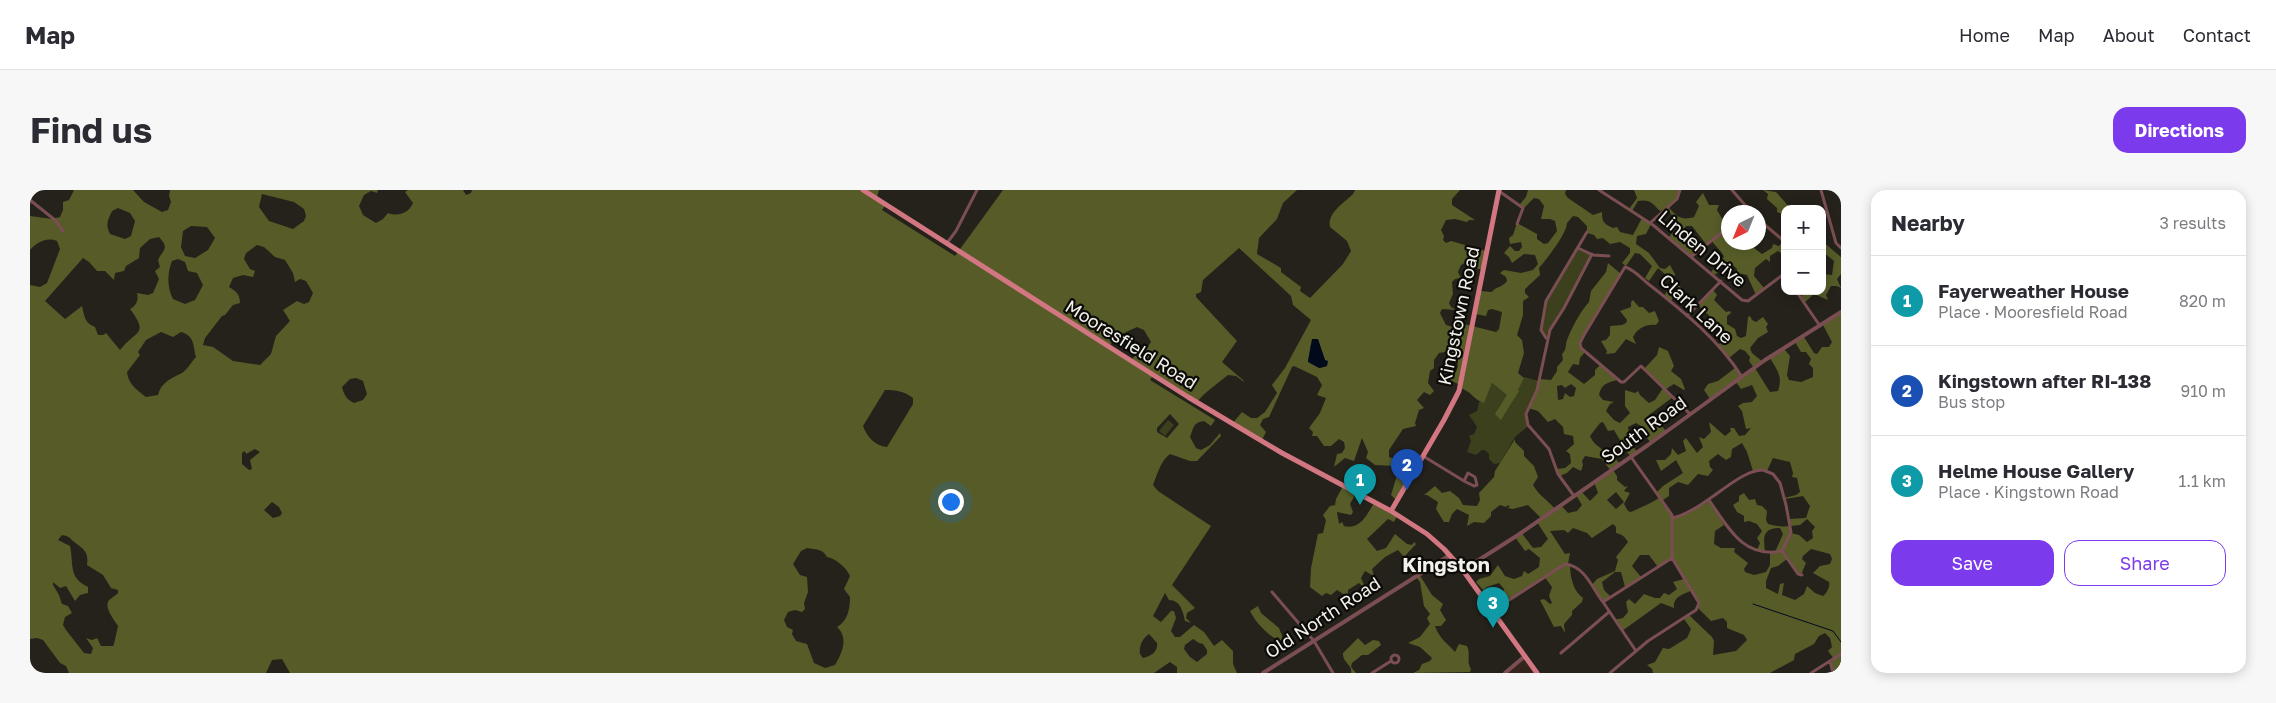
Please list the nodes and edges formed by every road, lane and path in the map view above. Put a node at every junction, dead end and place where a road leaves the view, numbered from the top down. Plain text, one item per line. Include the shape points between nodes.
1 (863, 190) edge
2 (977, 190) edge
3 (1499, 190) edge
4 (1599, 190) edge
5 (1680, 190) edge
6 (1732, 190) edge
7 (1821, 190) edge
8 (30, 200) edge
9 (1745, 205) edge
10 (1650, 223) junction
11 (1517, 224) dead end
12 (1766, 226) edge
13 (63, 230) dead end
14 (1587, 232) dead end
15 (1721, 233) edge
16 (1781, 239) edge
17 (946, 244) junction
18 (1578, 248) junction
19 (1841, 248) edge
20 (1592, 254) junction
21 (1609, 256) dead end
22 (1692, 256) junction
23 (1781, 276) edge
24 (1721, 280) junction
25 (1799, 295) edge
26 (1841, 312) edge
27 (1687, 316) junction
28 (1820, 326) junction
29 (1547, 338) junction
30 (1742, 377) junction
31 (1690, 414) junction
32 (1423, 456) junction
33 (1631, 457) junction
34 (1464, 480) junction
35 (1574, 496) junction
36 (1708, 500) junction
37 (1391, 512) junction
38 (1672, 518) junction
39 (1782, 550) junction
40 (1450, 555) junction
41 (1672, 558) junction
42 (1462, 570) junction
43 (1802, 575) dead end
44 (1272, 592) dead end
45 (1603, 602) junction
46 (1492, 611) junction
47 (1609, 612) junction
48 (1314, 641) junction
49 (1636, 651) junction
50 (1561, 653) dead end
51 (1841, 654) edge
52 (1525, 656) junction
53 (1391, 661) dead end
54 (1830, 661) junction
55 (30, 670) edge
56 (1266, 672) edge
57 (32, 673) edge
58 (1333, 673) edge
59 (1372, 673) edge
60 (1505, 673) edge
61 (1537, 673) edge
62 (1610, 673) edge
63 (1811, 673) edge
64 (1833, 673) edge

1 - 17 main road, Mooresfield Road
2 - 17 street
3 - 11 street via 1523,208
3 - 32 main road, Kingstown Road via 1459,391
4 - 10 street, Linden Drive
5 - 10 street via 1677,200
6 - 9 street
7 - 19 street via 1836,243
8 - 13 street
10 - 22 street, Linden Drive
12 - 16 street
14 - 18 street
15 - 22 street
17 - 37 main road, Mooresfield Road via 1201,405
18 - 20 street
18 - 29 street via 1546,301 1541,330
20 - 21 street
20 - 29 street
22 - 24 street, Linden Drive
23 - 24 street, Linden Drive via 1748,301 1742,300
24 - 27 street
25 - 28 street
26 - 28 street, South Road
27 - 30 street, Clark Lane via 1719,346
27 - 31 street, Clark Lane via 1627,268 1580,343 1581,348 1621,382 1641,366
28 - 30 street, South Road
29 - 35 street via 1537,390 1526,420 1549,449 1558,474
30 - 31 street, South Road
31 - 33 street, South Road
32 - 34 street
32 - 37 main road, Kingstown Road
33 - 35 street, South Road
33 - 38 street
34 - 34 street via 1474,486 1478,481 1468,473
35 - 42 street, South Road
36 - 38 street via 1689,513
36 - 39 street via 1729,530 1742,542 1762,552
36 - 39 street via 1753,471 1764,470 1773,474 1780,483 1791,532
37 - 40 main road via 1426,534
38 - 41 street
39 - 43 street
40 - 42 main road
40 - 48 street, Old North Road
41 - 45 street
41 - 49 street via 1697,598 1698,607
42 - 46 main road
44 - 48 street
45 - 46 street via 1582,573 1565,564
45 - 47 street
46 - 52 main road
47 - 49 street
47 - 50 street
48 - 56 street, Old North Road
48 - 58 street
49 - 62 street
51 - 54 street
52 - 60 street
52 - 61 main road
53 - 59 street
54 - 63 street
54 - 64 street
55 - 57 street

